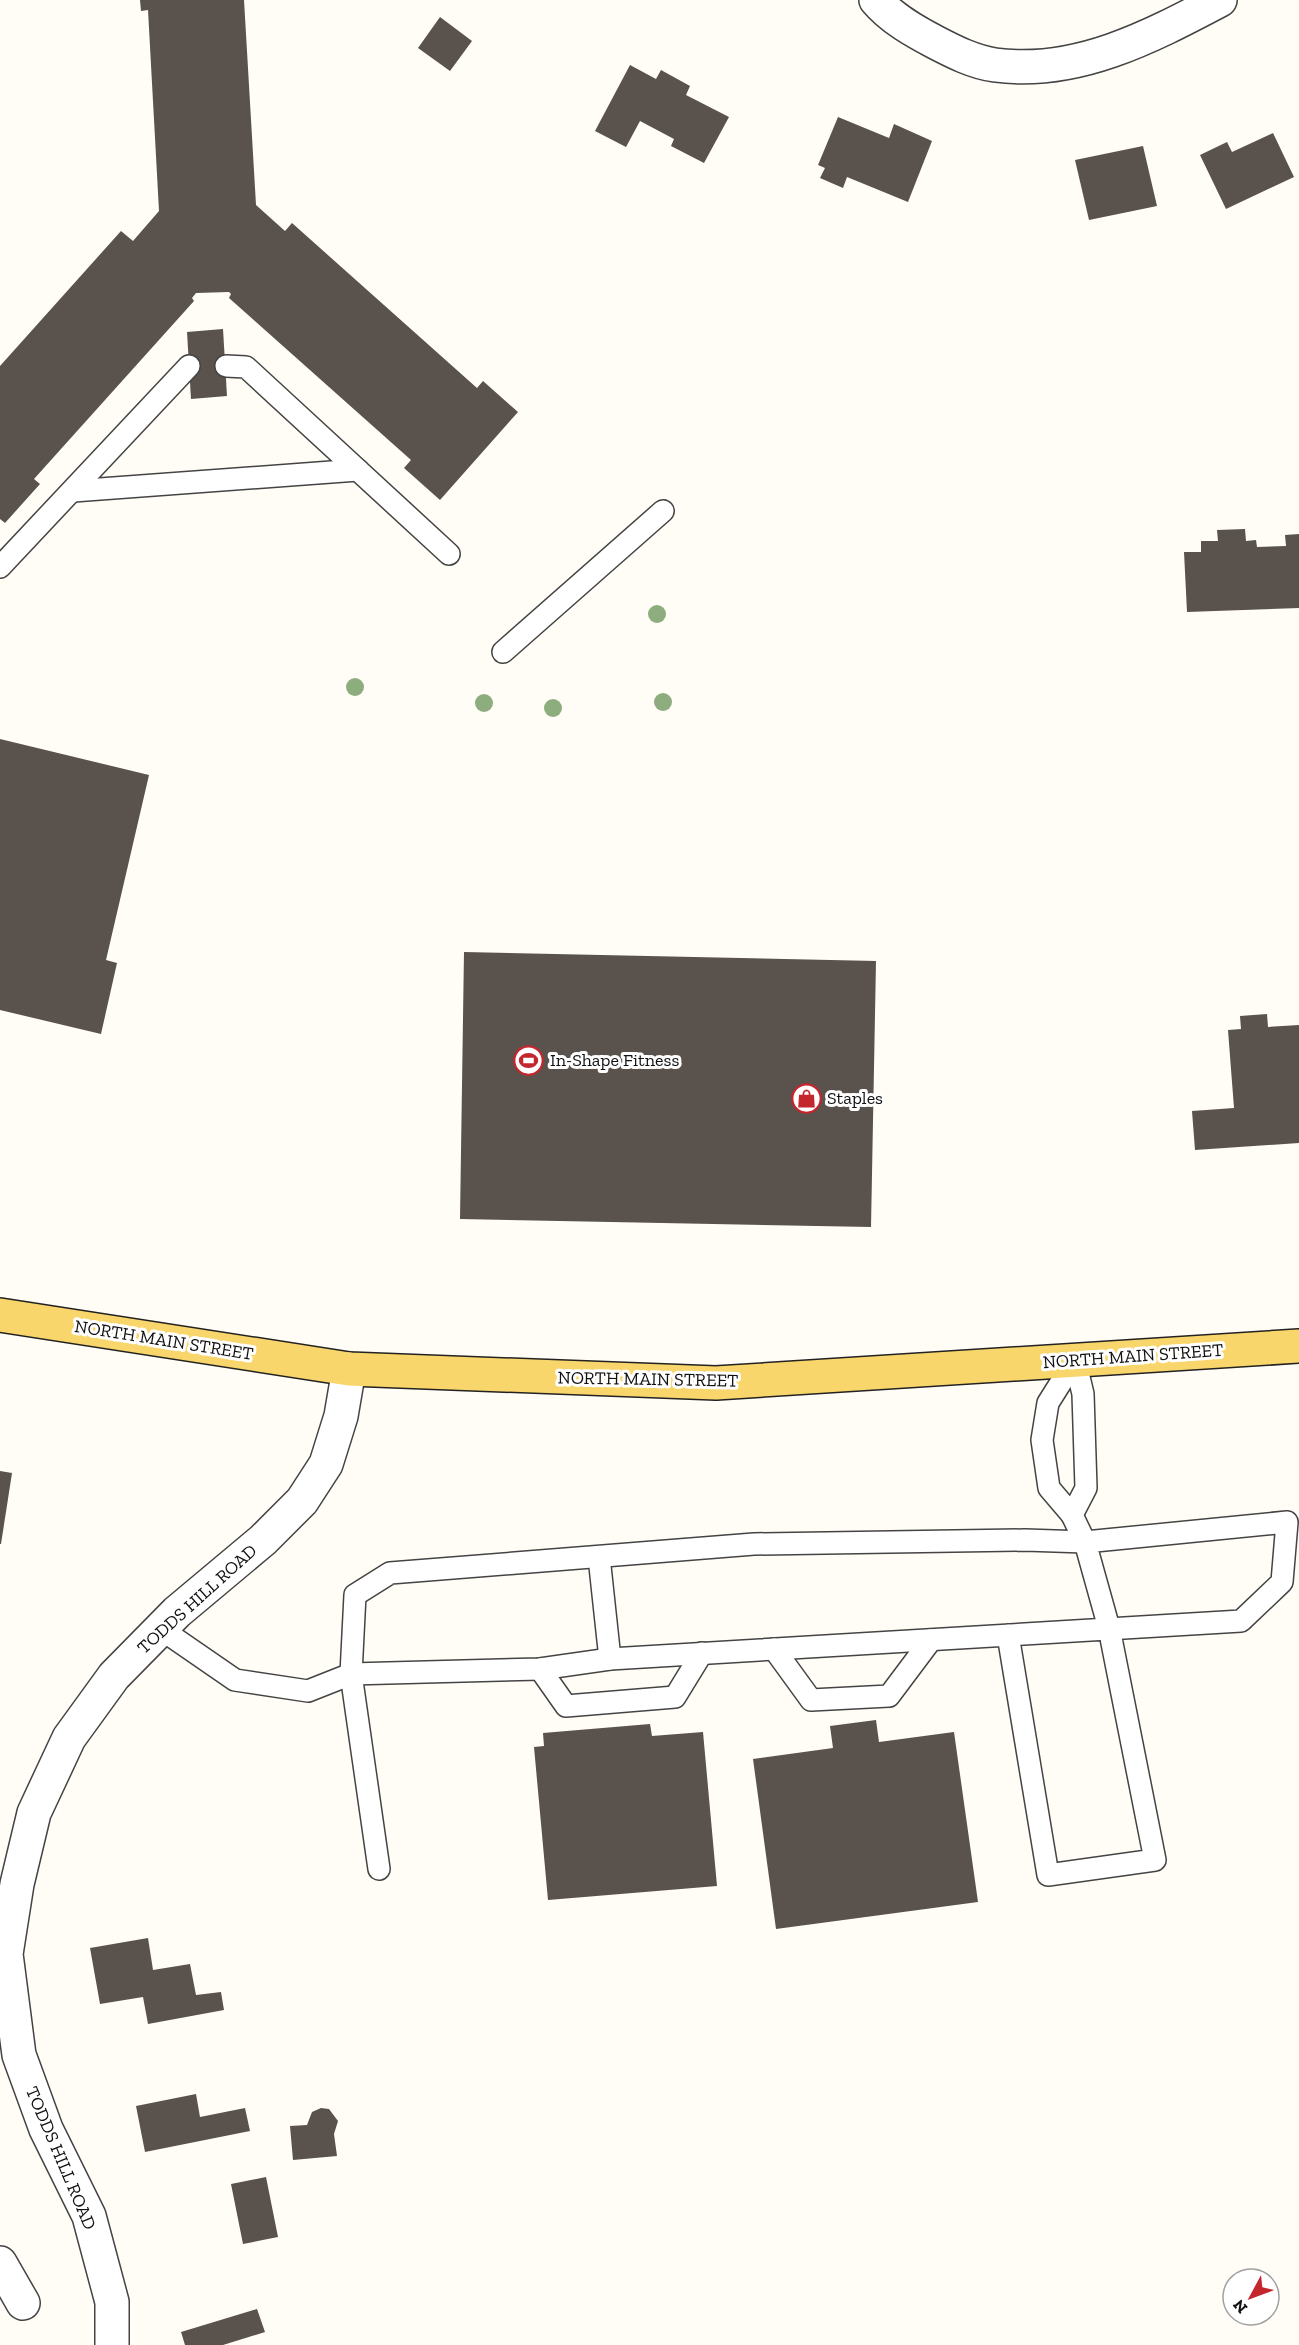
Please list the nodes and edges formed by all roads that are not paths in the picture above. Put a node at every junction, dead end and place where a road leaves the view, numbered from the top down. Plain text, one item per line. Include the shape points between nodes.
1 (876, 0) edge
2 (1220, 0) edge
3 (189, 366) dead end
4 (226, 366) dead end
5 (358, 470) junction
6 (73, 491) junction
7 (663, 511) dead end
8 (449, 554) dead end
9 (0, 567) edge
10 (503, 651) dead end
11 (0, 1314) edge
12 (1299, 1346) edge
13 (1075, 1360) junction
14 (349, 1369) junction
15 (1072, 1515) junction
16 (1085, 1542) junction
17 (598, 1557) junction
18 (1109, 1628) junction
19 (160, 1629) junction
20 (1008, 1635) junction
21 (931, 1640) junction
22 (774, 1649) junction
23 (702, 1653) junction
24 (610, 1659) junction
25 (540, 1669) junction
26 (351, 1674) junction
27 (379, 1869) dead end
28 (3, 1954) edge
29 (0, 2263) edge
30 (23, 2303) dead end
31 (112, 2345) edge

1 - 2 street via 916,32 958,54 993,64 1030,67 1112,52
3 - 6 lane
4 - 5 lane via 246,367
5 - 6 lane
5 - 8 lane
6 - 9 lane
7 - 10 lane
11 - 14 main road, NORTH MAIN STREET
12 - 13 main road, NORTH MAIN STREET
13 - 14 main road, NORTH MAIN STREET via 717,1383
13 - 15 lane via 1083,1394 1086,1488
13 - 15 lane via 1048,1403 1042,1440 1049,1488
14 - 19 street, TODDS HILL ROAD via 341,1416 326,1464 302,1501
15 - 16 lane
16 - 17 lane via 754,1544
16 - 18 lane
16 - 18 lane via 1287,1522 1282,1582 1241,1621
17 - 24 lane
17 - 26 lane via 390,1573 355,1594
18 - 20 lane
18 - 20 lane via 1155,1860 1048,1875
19 - 26 lane via 235,1680 308,1690
19 - 28 street, TODDS HILL ROAD via 114,1676 69,1738 34,1813
20 - 21 lane
21 - 22 lane
21 - 22 lane via 889,1696 811,1700
22 - 23 lane
23 - 24 lane
23 - 25 lane via 675,1697 566,1706
24 - 25 lane
25 - 26 lane
26 - 27 lane
28 - 31 street, TODDS HILL ROAD via 19,2055 46,2129 89,2216 112,2302
29 - 30 street

